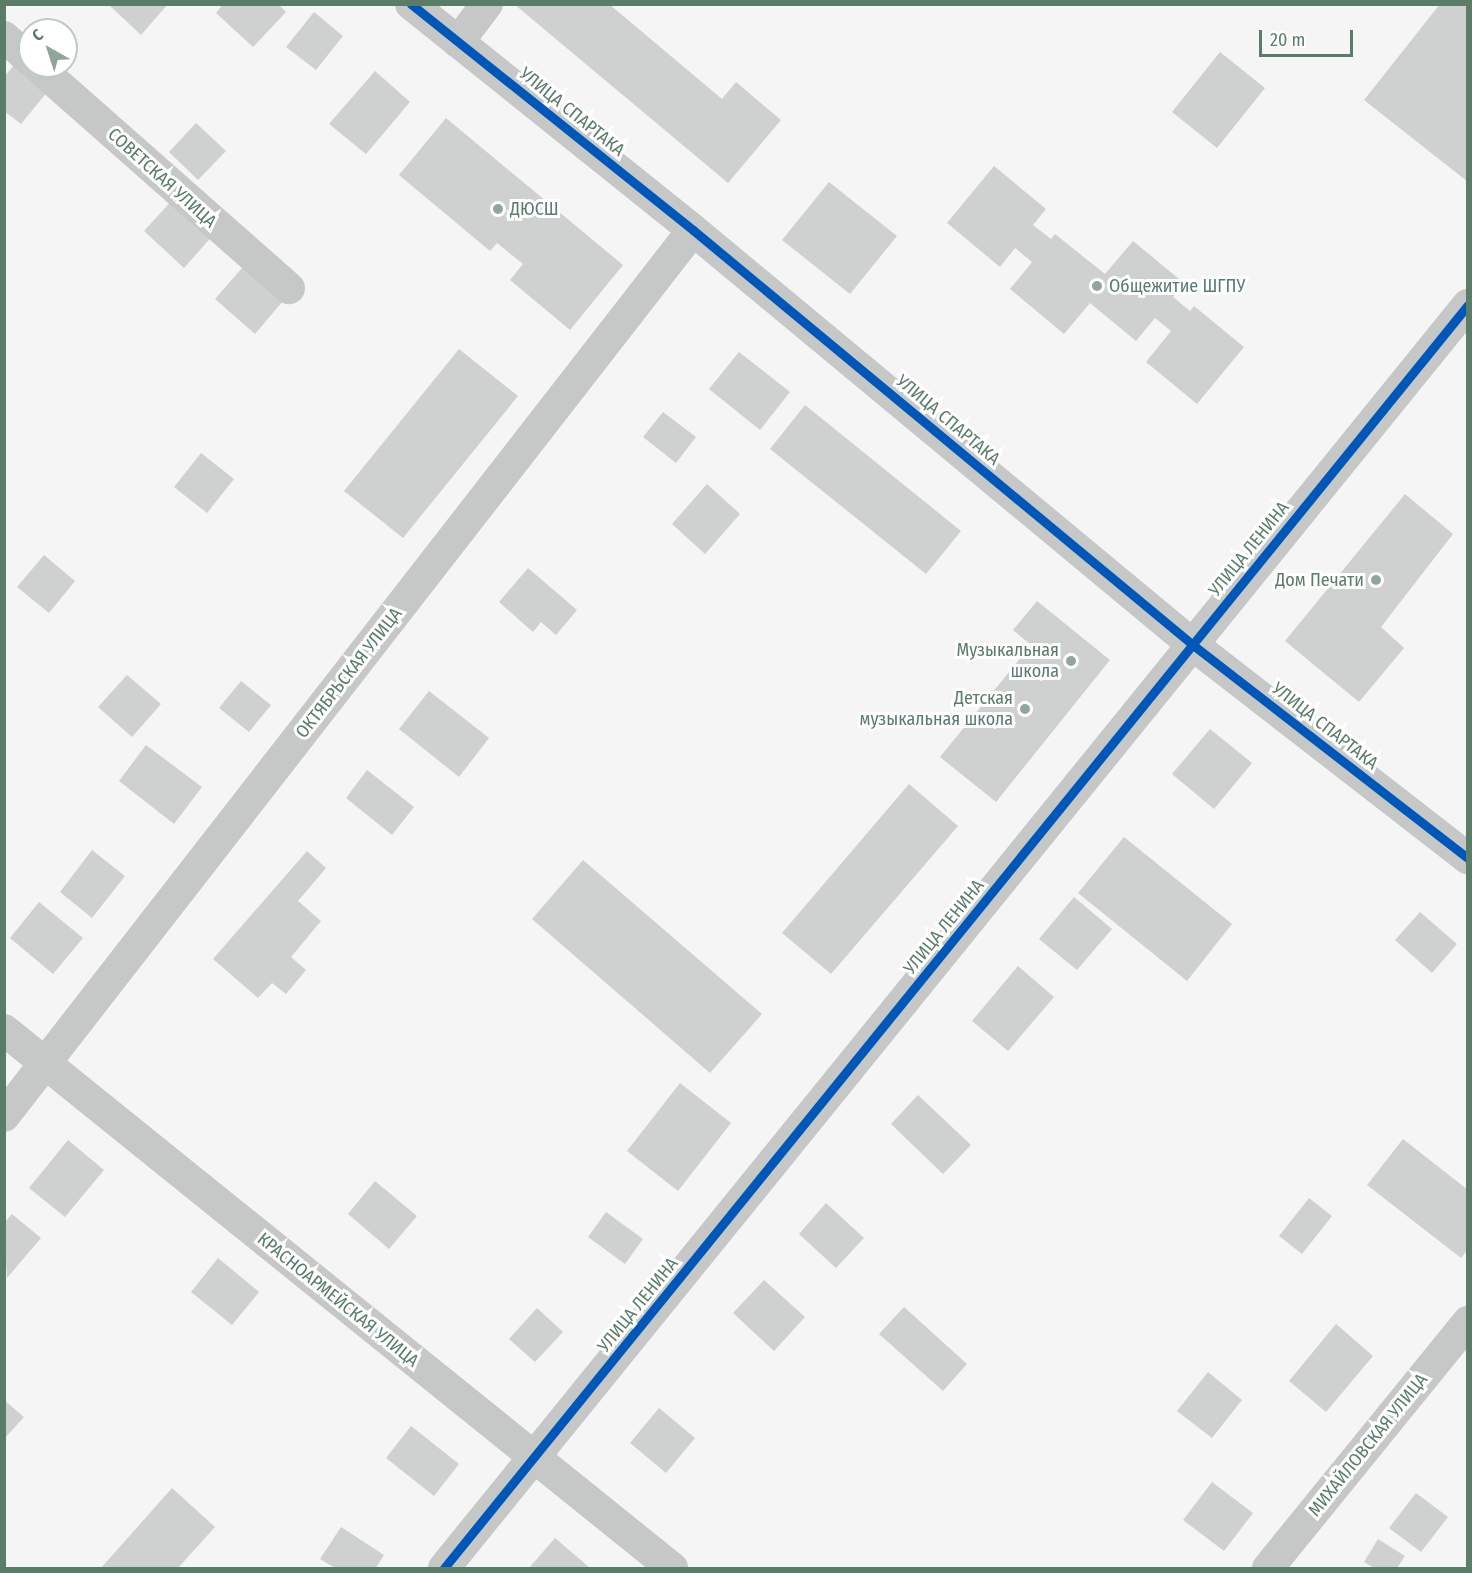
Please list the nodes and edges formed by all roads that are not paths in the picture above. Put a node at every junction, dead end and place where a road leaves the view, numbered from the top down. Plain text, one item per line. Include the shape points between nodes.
1 (411, 4) edge
2 (487, 4) edge
3 (4, 37) edge
4 (458, 42) junction
5 (18, 49) edge
6 (51, 78) edge
7 (693, 230) junction
8 (289, 288) dead end
9 (1467, 305) edge
10 (1193, 645) junction
11 (1467, 858) edge
12 (4, 1030) edge
13 (46, 1064) junction
14 (4, 1116) edge
15 (1467, 1322) edge
16 (534, 1459) junction
17 (444, 1569) edge
18 (672, 1569) edge
19 (1268, 1569) edge

1 - 4 street, УЛИЦА СПАРТАКА
2 - 4 street
3 - 5 street
4 - 7 street, УЛИЦА СПАРТАКА
6 - 8 street, СОВЕТСКАЯ УЛИЦА
7 - 10 street, УЛИЦА СПАРТАКА
7 - 13 street, ОКТЯБРЬСКАЯ УЛИЦА
9 - 10 street, УЛИЦА ЛЕНИНА
10 - 11 street, УЛИЦА СПАРТАКА
10 - 16 street, УЛИЦА ЛЕНИНА
12 - 13 street, КРАСНОАРМЕЙСКАЯ УЛИЦА
13 - 14 street, ОКТЯБРЬСКАЯ УЛИЦА
13 - 16 street, КРАСНОАРМЕЙСКАЯ УЛИЦА
15 - 19 street, МИХАЙЛОВСКАЯ УЛИЦА
16 - 17 street, УЛИЦА ЛЕНИНА
16 - 18 street, КРАСНОАРМЕЙСКАЯ УЛИЦА

